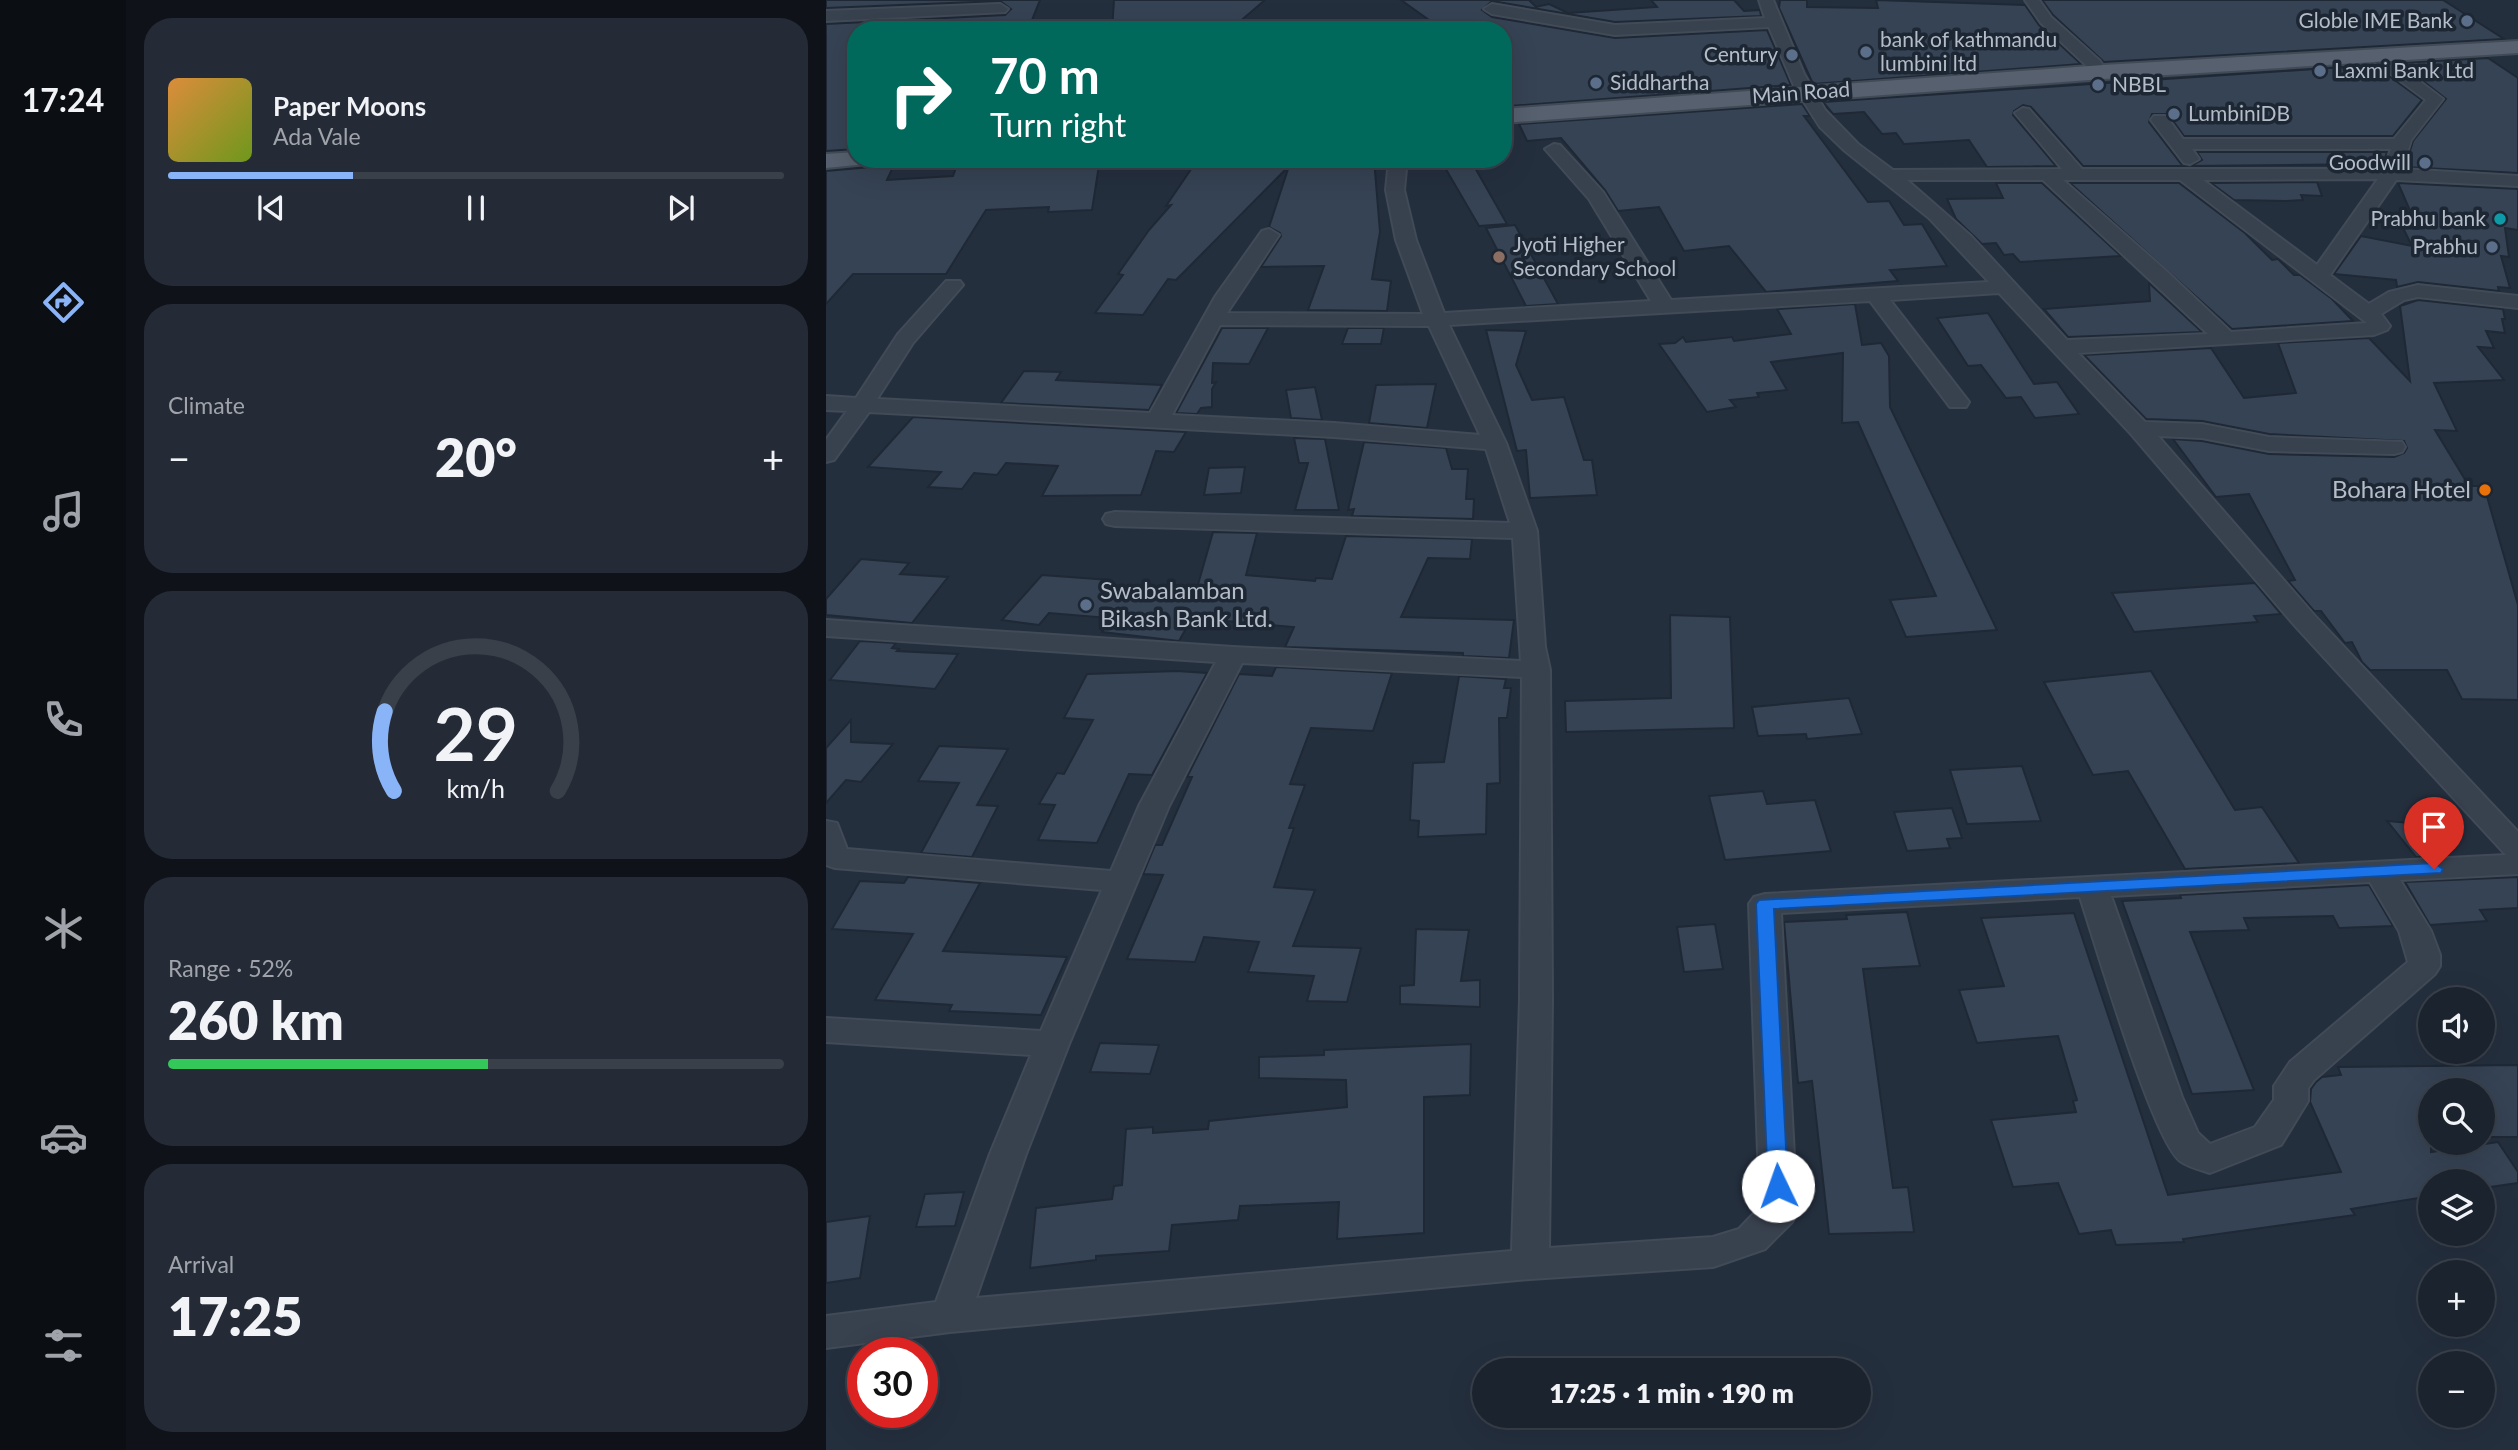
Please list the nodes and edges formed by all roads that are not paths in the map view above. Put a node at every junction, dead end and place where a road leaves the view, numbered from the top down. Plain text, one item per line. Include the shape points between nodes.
1 (1766, 0) edge
2 (2032, 0) edge
3 (1002, 5) edge
4 (1492, 9) dead end
5 (826, 16) edge
6 (1774, 22) junction
7 (2518, 37) edge
8 (2518, 47) edge
9 (2374, 54) junction
10 (2094, 65) junction
11 (1804, 87) junction
12 (1512, 103) edge
13 (2023, 113) dead end
14 (1512, 115) edge
15 (2160, 120) dead end
16 (2178, 144) junction
17 (2402, 144) junction
18 (847, 145) edge
19 (826, 146) edge
20 (1555, 149) dead end
21 (847, 160) edge
22 (826, 161) edge
23 (1399, 168) edge
24 (2046, 173) junction
25 (2077, 174) junction
26 (2391, 174) junction
27 (1889, 175) junction
28 (2195, 176) junction
29 (2518, 181) edge
30 (1269, 235) dead end
31 (2319, 276) junction
32 (953, 285) dead end
33 (2004, 287) junction
34 (1874, 293) junction
35 (2518, 302) edge
36 (1665, 307) junction
37 (2368, 313) junction
38 (1214, 319) junction
39 (1436, 320) junction
40 (2226, 339) junction
41 (2063, 347) junction
42 (1958, 402) dead end
43 (826, 403) edge
44 (863, 405) junction
45 (1158, 420) junction
46 (2138, 429) junction
47 (1495, 443) junction
48 (2394, 447) dead end
49 (826, 455) edge
50 (1115, 519) dead end
51 (1525, 531) junction
52 (826, 628) edge
53 (1233, 655) junction
54 (1536, 670) junction
55 (826, 830) edge
56 (2518, 850) edge
57 (2518, 864) edge
58 (2379, 872) junction
59 (1123, 882) junction
60 (2092, 887) junction
61 (826, 1030) edge
62 (1052, 1044) junction
63 (1530, 1264) junction
64 (950, 1316) junction
65 (826, 1332) edge

1 - 6 street
2 - 10 street via 2046,20
3 - 5 street
4 - 6 street via 1615,30
6 - 11 street
7 - 10 main road, Main Road
8 - 9 main road, Main Road
9 - 11 main road, Main Road
9 - 17 street via 2435,99
10 - 11 main road, Main Road
11 - 12 main road, Main Road
11 - 14 main road, Main Road
11 - 27 street via 1819,114 1857,153
13 - 25 street
15 - 16 street
16 - 17 street
16 - 28 street
17 - 26 street
18 - 19 main road
20 - 36 street via 1596,196
21 - 22 main road
23 - 39 street via 1395,190 1404,228
24 - 25 street
24 - 27 street
24 - 40 street
25 - 28 street
26 - 28 street
26 - 29 street
26 - 31 street
27 - 33 street via 1943,217
28 - 31 street
30 - 38 street
31 - 37 street
32 - 44 street via 924,314
33 - 34 street
33 - 41 street
34 - 36 street
34 - 42 street
35 - 37 street via 2403,292
36 - 39 street
37 - 40 street via 2379,321 2374,330
38 - 39 street
38 - 45 street
39 - 47 street
40 - 41 street
41 - 46 street
43 - 44 street
44 - 45 street
44 - 49 street
45 - 47 street
46 - 48 street via 2202,430 2269,444
46 - 56 street via 2305,621
47 - 51 street
50 - 51 street
51 - 54 street
52 - 53 street
53 - 54 street
53 - 59 street via 1154,806
54 - 63 street
55 - 59 street via 835,858
57 - 58 street
58 - 60 street
58 - 60 street via 2417,936 2425,954 2424,966 2302,1071 2291,1086 2291,1101 2268,1136 2210,1159 2193,1152 2183,1139
59 - 62 street
60 - 63 street via 1765,904 1779,1212 1752,1239 1713,1251
61 - 62 street
62 - 64 street
63 - 64 street
64 - 65 street

